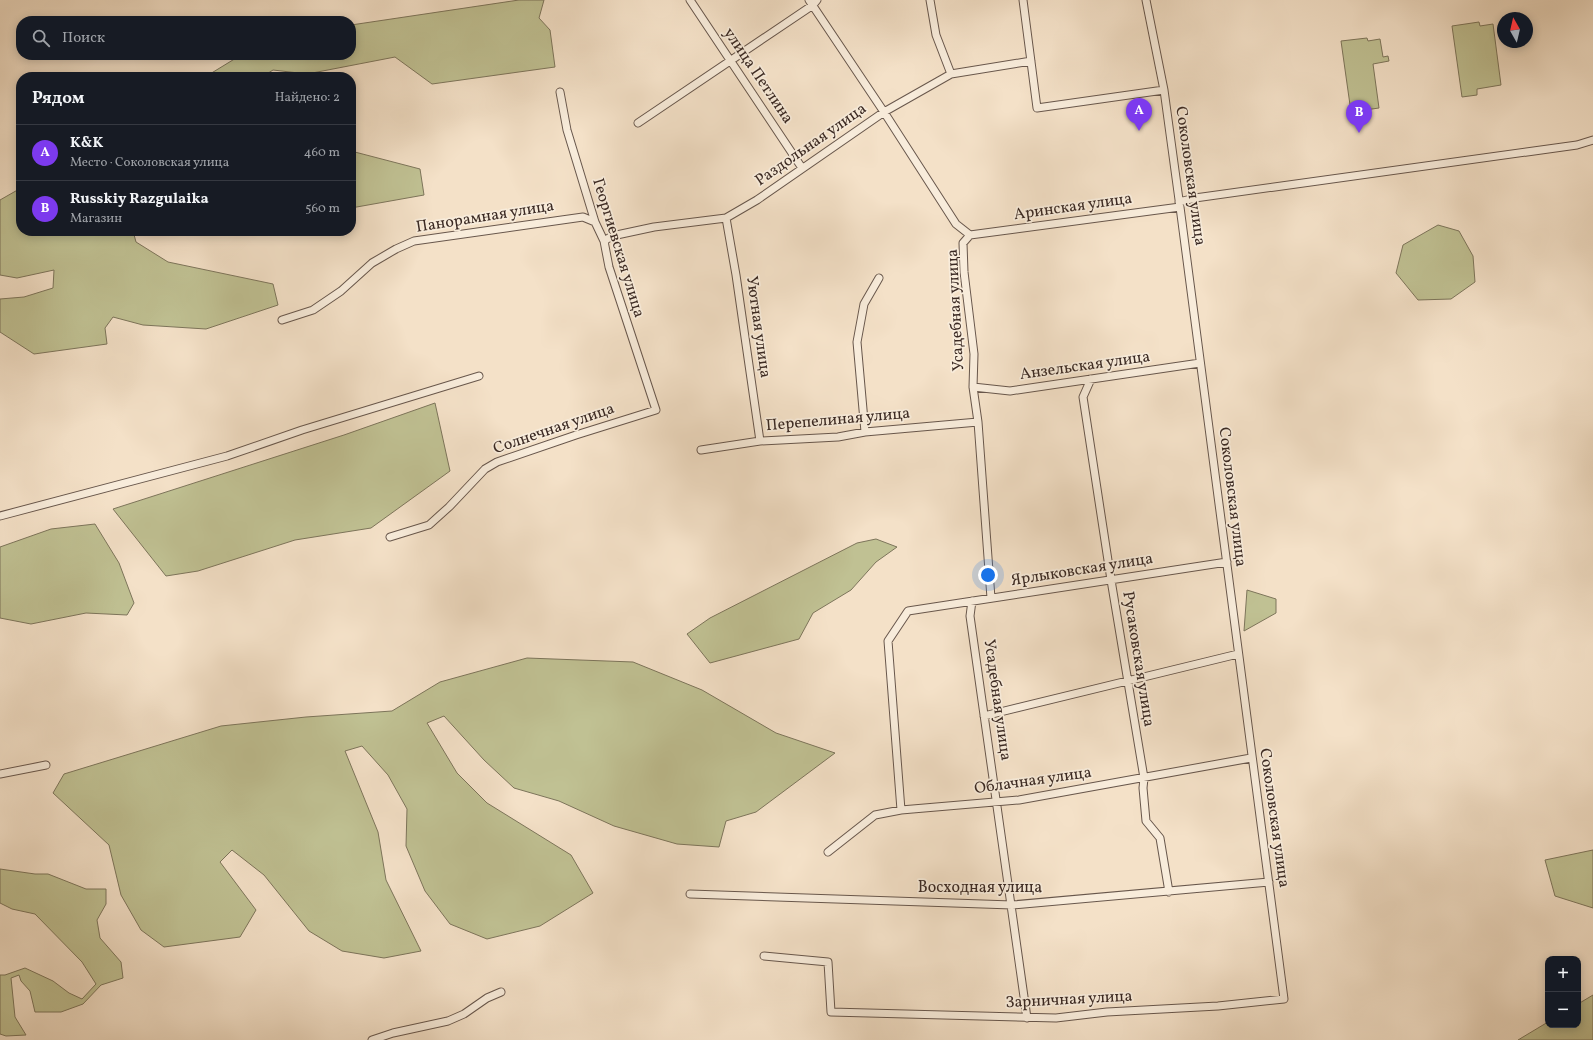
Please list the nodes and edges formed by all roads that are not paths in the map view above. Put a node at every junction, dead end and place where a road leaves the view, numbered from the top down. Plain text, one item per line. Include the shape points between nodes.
1 (690, 0) edge
2 (930, 0) edge
3 (1023, 0) edge
4 (1146, 0) edge
5 (813, 2) edge
6 (730, 60) junction
7 (1031, 61) junction
8 (951, 74) junction
9 (1164, 90) junction
10 (560, 92) dead end
11 (884, 112) junction
12 (638, 123) dead end
13 (1593, 140) edge
14 (802, 168) junction
15 (1180, 204) junction
16 (726, 218) junction
17 (595, 222) junction
18 (970, 235) junction
19 (604, 241) junction
20 (879, 278) dead end
21 (282, 320) dead end
22 (1200, 364) junction
23 (479, 376) dead end
24 (1091, 379) junction
25 (973, 387) junction
26 (656, 410) joint
27 (978, 422) junction
28 (865, 432) junction
29 (760, 440) junction
30 (701, 450) dead end
31 (0, 516) edge
32 (390, 537) dead end
33 (1227, 562) junction
34 (1111, 580) junction
35 (991, 598) junction
36 (972, 601) junction
37 (1238, 654) junction
38 (1127, 682) junction
39 (984, 716) junction
40 (1251, 758) junction
41 (46, 765) dead end
42 (0, 774) edge
43 (1144, 778) junction
44 (997, 801) junction
45 (901, 810) junction
46 (828, 852) dead end
47 (1269, 882) junction
48 (1169, 892) junction
49 (690, 894) dead end
50 (1012, 905) junction
51 (764, 956) dead end
52 (501, 992) dead end
53 (1284, 999) joint
54 (1027, 1018) junction
55 (372, 1040) edge

1 - 6 street, улица Петлина
2 - 8 street via 936,35
3 - 7 street
4 - 9 street, Соколовская улица
5 - 6 street
5 - 11 street, Усадебная улица
6 - 12 street
6 - 14 street, улица Петлина
7 - 8 street, Раздольная улица
7 - 9 street via 1038,108
8 - 11 street, Раздольная улица
9 - 15 street, Соколовская улица
10 - 17 street, Георгиевская улица via 567,130
11 - 14 street, Раздольная улица
11 - 18 street, Усадебная улица via 956,224
13 - 15 street, Аринская улица via 1577,145 1195,198
14 - 16 street, Раздольная улица via 757,200
15 - 18 street, Аринская улица
15 - 22 street, Соколовская улица
16 - 19 street, Раздольная улица via 654,228 612,236
16 - 29 street, Уютная улица
17 - 19 street, Георгиевская улица
17 - 21 street, Панорамная улица via 583,217 414,242 372,262 341,291 313,310
18 - 25 street, Усадебная улица via 963,243 974,354
19 - 26 street, Георгиевская улица via 609,267
20 - 28 street via 864,304 857,342
22 - 24 street, Анзельская улица
22 - 33 street, Соколовская улица
23 - 31 street via 302,430 227,456
24 - 25 street, Анзельская улица via 1010,390
24 - 34 street, Русаковская улица via 1083,397
25 - 27 street, Усадебная улица
26 - 32 street, Солнечная улица via 497,462 485,469 429,525
27 - 28 street, Перепелиная улица
27 - 35 street, Усадебная улица
28 - 29 street, Перепелиная улица via 838,437
29 - 30 street, Перепелиная улица
33 - 34 street, Ярлыковская улица
33 - 37 street, Соколовская улица
34 - 35 street, Ярлыковская улица
34 - 38 street, Русаковская улица
35 - 36 street, Ярлыковская улица
36 - 39 street, Усадебная улица via 970,616
36 - 45 street, Ярлыковская улица via 908,611 888,641
37 - 38 street
37 - 40 street, Соколовская улица
38 - 39 street
38 - 43 street, Русаковская улица
39 - 44 street, Усадебная улица
40 - 43 street, Облачная улица
40 - 47 street, Соколовская улица
41 - 42 street
43 - 44 street, Облачная улица via 1019,800
43 - 48 street, Русаковская улица via 1146,821 1160,838
44 - 45 street, Облачная улица
44 - 50 street, Усадебная улица
45 - 46 street, Облачная улица via 875,815
47 - 48 street, Восходная улица
47 - 53 street, Соколовская улица
48 - 50 street, Восходная улица
49 - 50 street, Восходная улица
50 - 54 street, Усадебная улица
51 - 54 street, Зарничная улица via 828,962 831,1012
52 - 55 street via 448,1021 393,1032
53 - 54 street, Зарничная улица via 1056,1018

